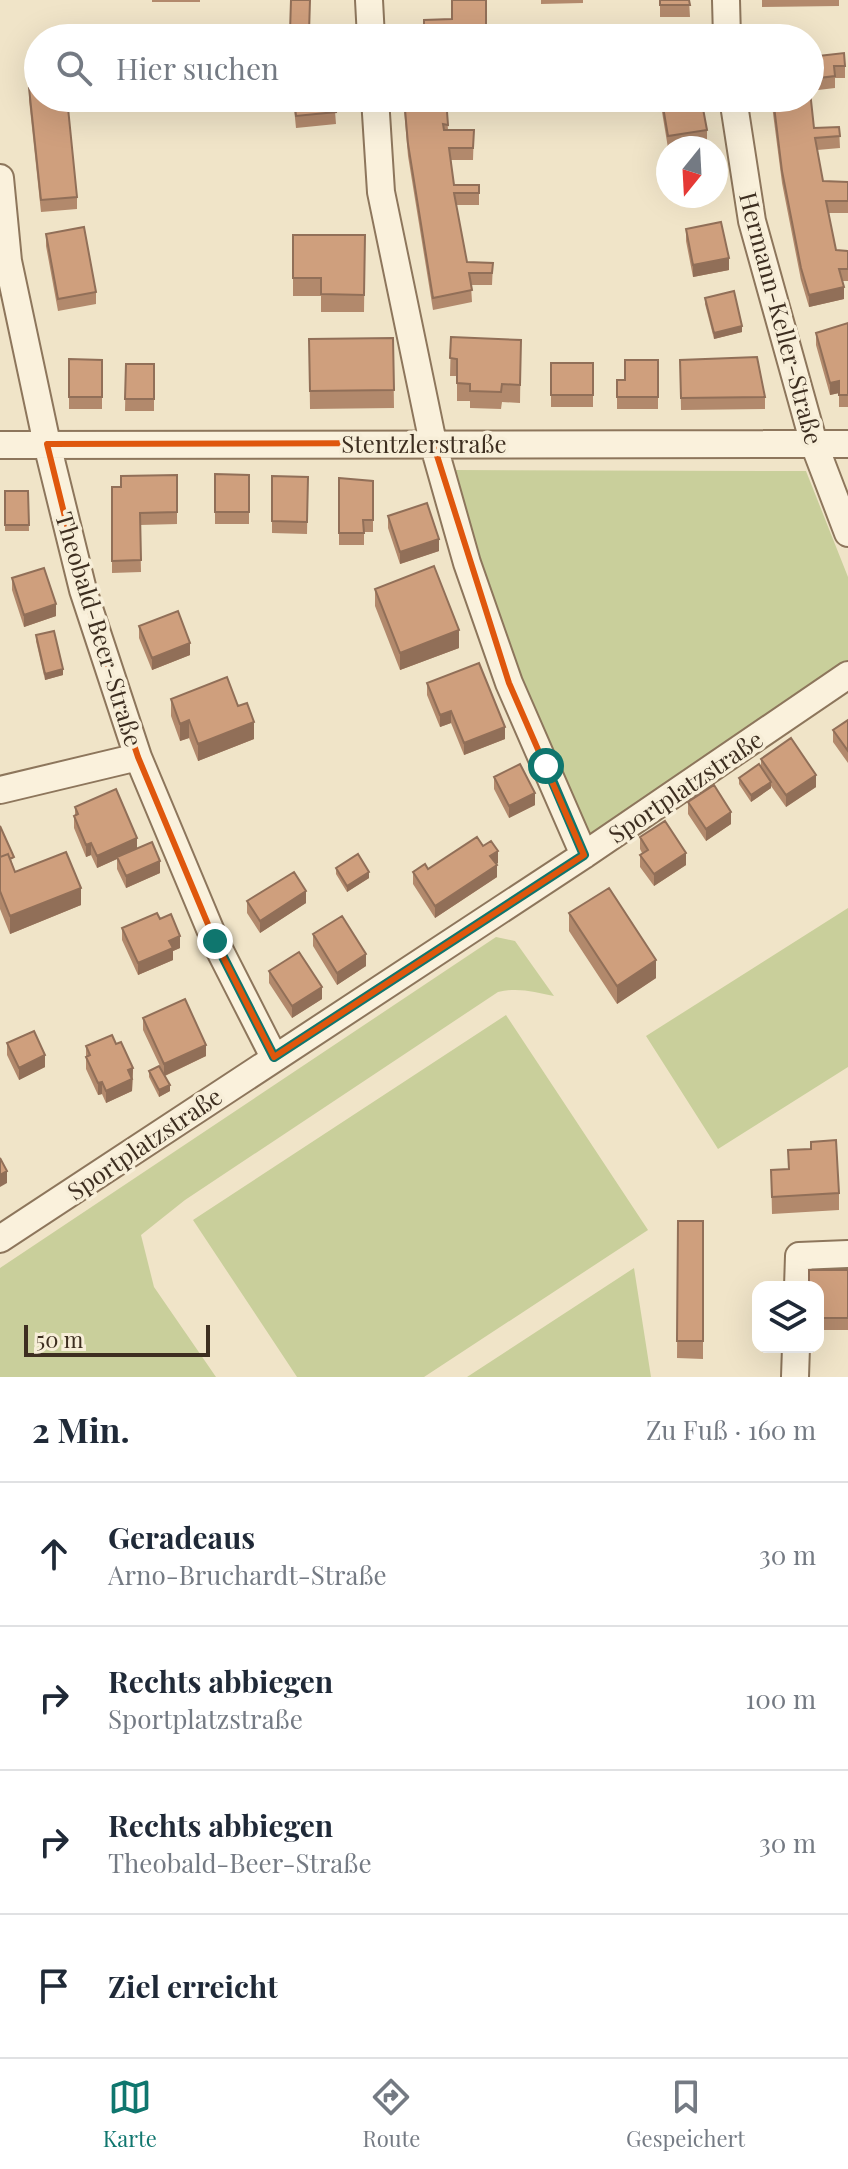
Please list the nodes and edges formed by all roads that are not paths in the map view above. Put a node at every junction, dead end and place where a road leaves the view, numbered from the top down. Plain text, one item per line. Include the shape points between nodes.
1 (369, 0) edge
2 (726, 0) edge
3 (370, 24) edge
4 (727, 24) edge
5 (376, 112) edge
6 (735, 112) edge
7 (0, 178) edge
8 (433, 443) junction
9 (47, 444) junction
10 (814, 444) junction
11 (848, 444) edge
12 (0, 445) edge
13 (848, 533) edge
14 (848, 675) edge
15 (138, 757) junction
16 (0, 790) edge
17 (584, 855) junction
18 (274, 1057) junction
19 (0, 1239) edge
20 (848, 1254) edge
21 (798, 1281) edge
22 (796, 1353) edge
23 (795, 1377) edge

1 - 3 street
2 - 4 street
5 - 8 street via 381,192
6 - 10 street, Hermann-Keller-Straße via 752,221
7 - 9 street, Theobald-Beer-Straße via 8,261
8 - 9 street, Stentzlerstraße
8 - 10 street, Stentzlerstraße
8 - 17 street via 509,683
9 - 12 street, Stentzlerstraße
9 - 15 street, Theobald-Beer-Straße via 83,590
10 - 11 street, Stentzlerstraße
10 - 13 street, Hermann-Keller-Straße
14 - 17 street, Sportplatzstraße
15 - 16 street
15 - 18 street, Theobald-Beer-Straße via 215,941
17 - 18 street, Sportplatzstraße
18 - 19 street, Sportplatzstraße
20 - 21 street via 799,1256
22 - 23 street

